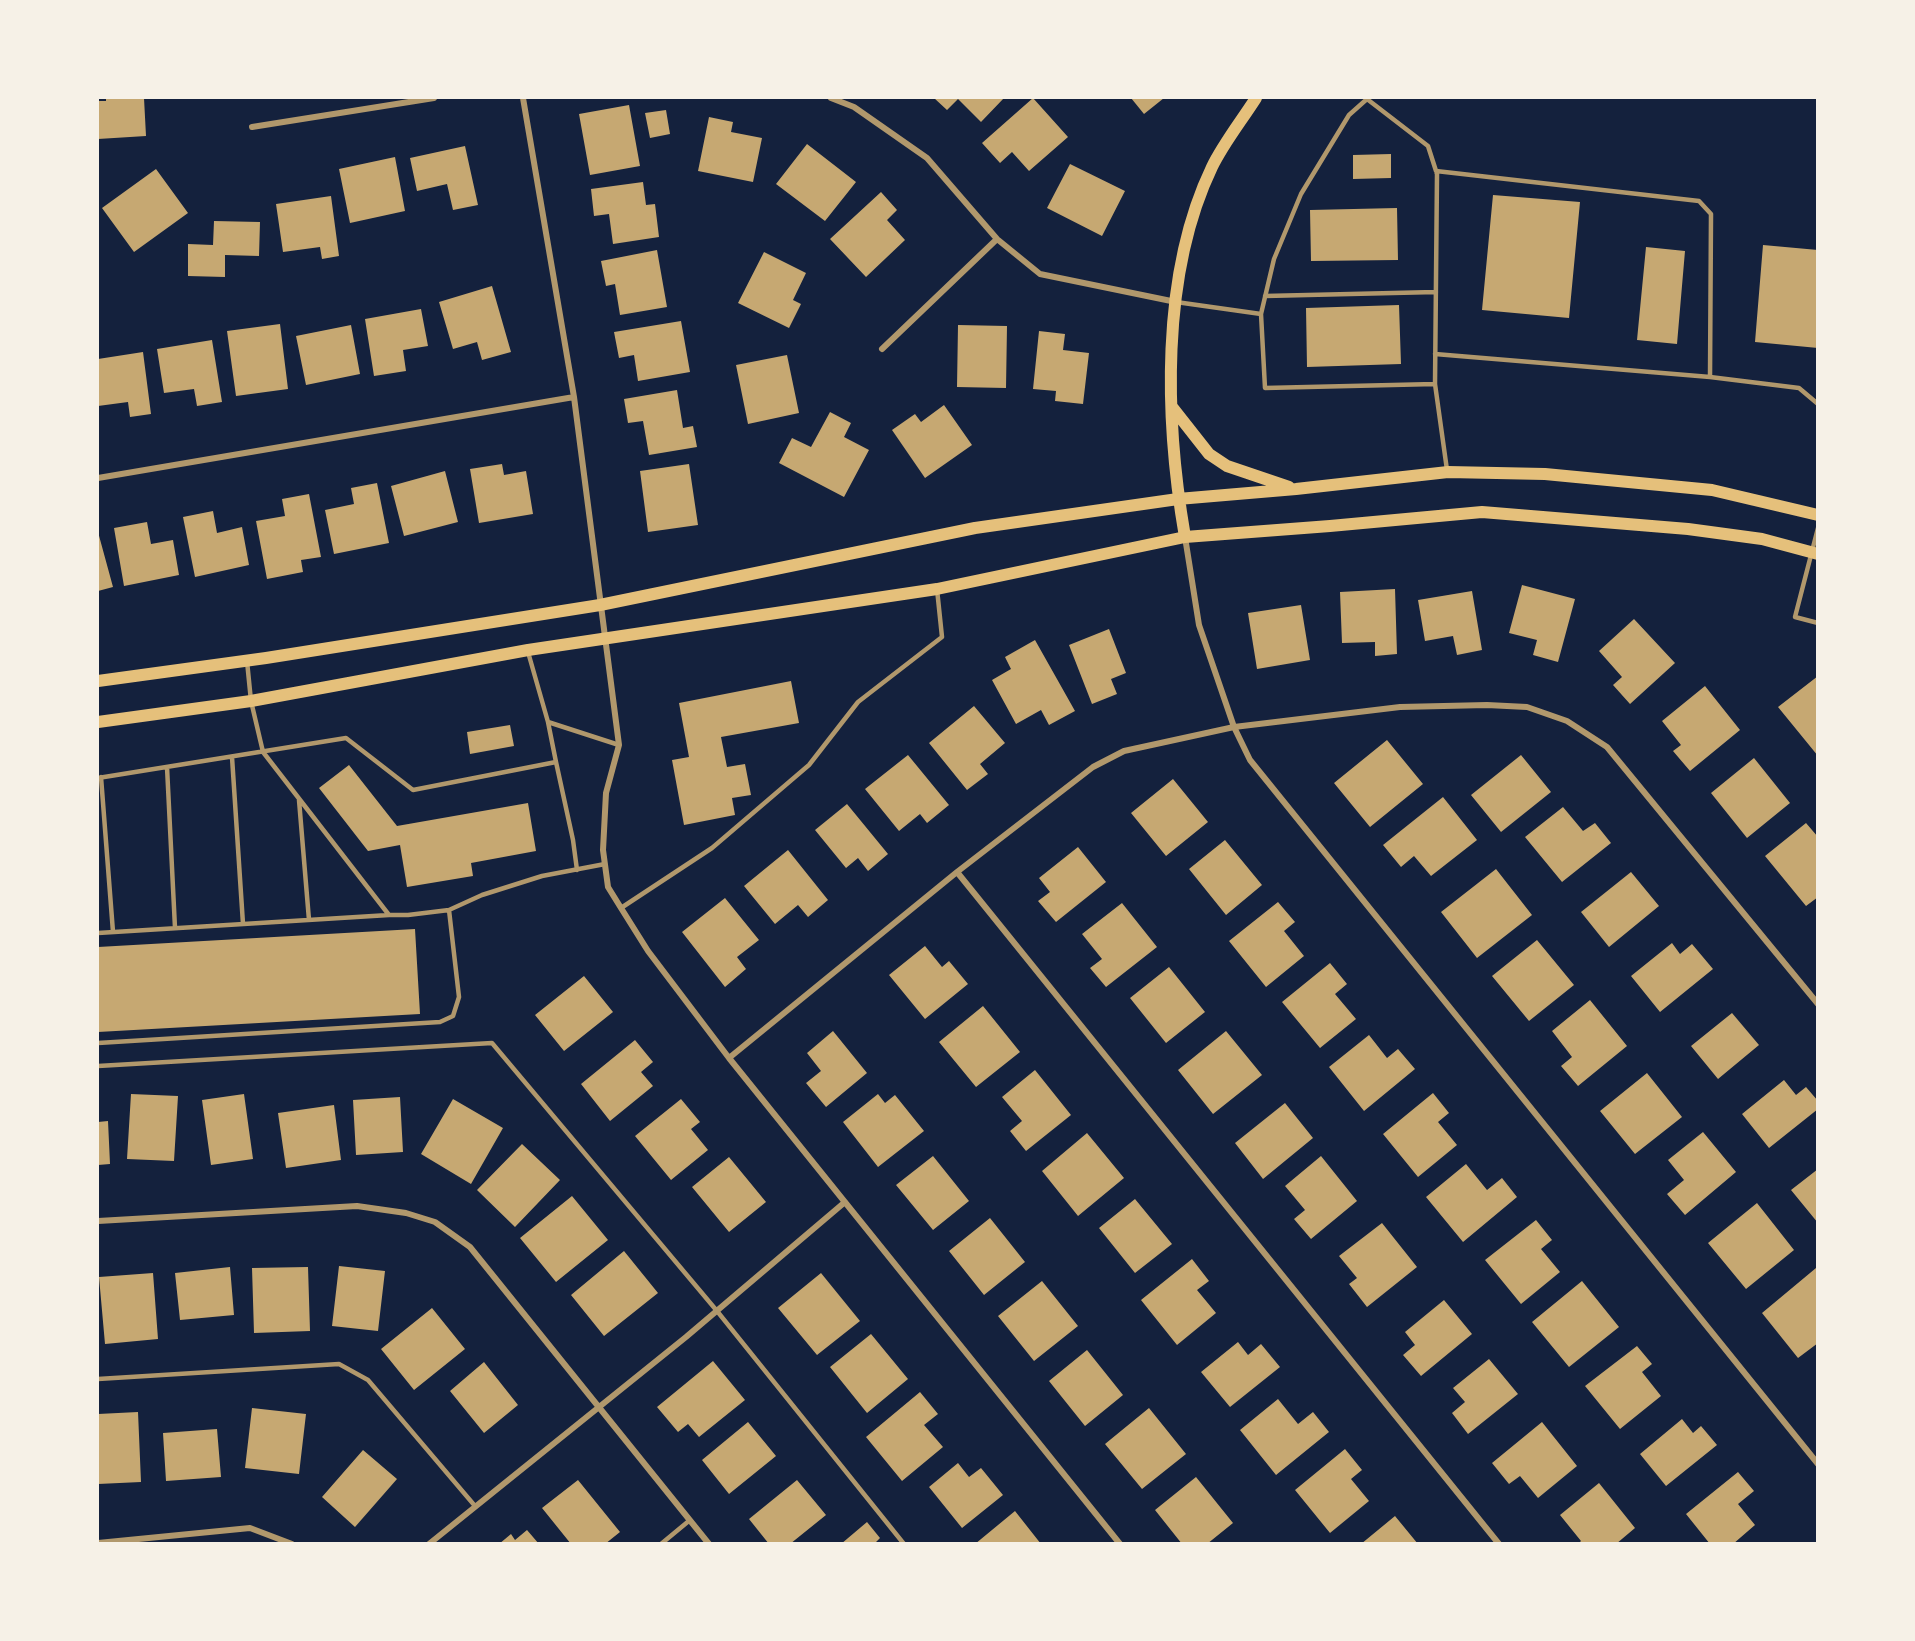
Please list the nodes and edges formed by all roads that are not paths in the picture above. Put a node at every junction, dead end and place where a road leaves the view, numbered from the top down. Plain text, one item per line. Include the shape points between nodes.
1 (434, 98) edge
2 (523, 98) edge
3 (831, 98) edge
4 (1256, 98) edge
5 (1367, 98) edge
6 (252, 126) dead end
7 (1436, 171) junction
8 (997, 239) junction
9 (1436, 292) junction
10 (1265, 296) junction
11 (1176, 302) junction
12 (1261, 314) junction
13 (882, 349) dead end
14 (1435, 354) junction
15 (1710, 377) junction
16 (1435, 384) junction
17 (574, 397) junction
18 (1818, 404) edge
19 (1172, 407) junction
20 (1448, 472) junction
21 (98, 478) edge
22 (1296, 489) junction
23 (1178, 499) junction
24 (1818, 515) edge
25 (1818, 528) edge
26 (1185, 537) junction
27 (1815, 553) edge
28 (937, 589) junction
29 (600, 605) junction
30 (1818, 623) edge
31 (604, 639) junction
32 (528, 650) junction
33 (247, 661) junction
34 (98, 681) edge
35 (251, 701) junction
36 (98, 722) edge
37 (548, 722) junction
38 (1234, 728) junction
39 (619, 745) junction
40 (263, 752) junction
41 (232, 757) junction
42 (556, 762) junction
43 (167, 767) junction
44 (99, 777) edge
45 (299, 799) junction
46 (605, 864) junction
47 (577, 870) junction
48 (957, 872) junction
49 (621, 908) junction
50 (448, 910) junction
51 (389, 915) junction
52 (309, 920) junction
53 (243, 924) junction
54 (176, 928) junction
55 (113, 932) junction
56 (98, 933) edge
57 (1818, 1005) edge
58 (98, 1043) edge
59 (729, 1058) junction
60 (98, 1066) edge
61 (845, 1202) junction
62 (98, 1221) edge
63 (717, 1311) junction
64 (98, 1379) edge
65 (599, 1407) junction
66 (1818, 1464) edge
67 (475, 1506) junction
68 (690, 1520) junction
69 (98, 1543) edge
70 (292, 1544) edge
71 (429, 1544) edge
72 (661, 1544) edge
73 (709, 1544) edge
74 (904, 1544) edge
75 (1120, 1544) edge
76 (1499, 1544) edge

1 - 6 street
2 - 17 street
3 - 8 street via 854,107 927,158
4 - 11 main road via 1212,166 1188,229
5 - 7 lane via 1428,146
5 - 10 lane via 1349,115 1301,194 1274,259
7 - 9 lane
7 - 15 lane via 1700,201 1711,214
8 - 11 street via 1040,274
8 - 13 street
9 - 10 lane
9 - 14 lane
10 - 12 lane
11 - 12 lane
11 - 19 main road via 1170,355
12 - 16 lane via 1265,388
14 - 15 lane
14 - 16 lane
15 - 18 lane via 1799,388
16 - 20 lane
17 - 21 street
17 - 29 street
19 - 22 main road via 1209,454 1227,466
19 - 23 main road
20 - 22 main road
20 - 24 main road via 1545,474 1712,490
22 - 23 main road
23 - 26 main road
23 - 29 main road via 975,528
25 - 27 lane
26 - 27 main road via 1482,512 1688,529 1762,539
26 - 28 main road
26 - 38 street via 1199,625
27 - 30 lane via 1796,617
28 - 31 main road
28 - 49 lane via 942,638 858,702 809,765 712,848
29 - 31 street
29 - 33 main road
31 - 32 main road
31 - 39 street
32 - 35 main road
32 - 37 lane
33 - 34 main road
33 - 35 lane
35 - 36 main road
35 - 40 lane
37 - 39 lane
37 - 42 lane
38 - 48 street via 1124,751 1093,767
38 - 57 street via 1400,707 1487,705 1527,707 1567,721 1608,747
38 - 66 street via 1250,760
39 - 46 street via 606,792
40 - 41 lane
40 - 42 lane via 346,738 413,790
40 - 45 lane
41 - 43 lane
41 - 53 lane
42 - 47 lane
43 - 44 lane
43 - 54 lane
44 - 55 lane
45 - 51 lane
45 - 52 lane
46 - 47 lane
46 - 49 street via 608,887
47 - 50 lane via 532,879
48 - 59 street
48 - 76 street
49 - 59 street via 648,951
50 - 51 lane
50 - 58 lane via 459,997 453,1016 440,1022
51 - 52 lane
52 - 53 lane
53 - 54 lane
54 - 55 lane
55 - 56 lane
59 - 61 street
60 - 63 lane via 492,1043
61 - 63 street
61 - 75 street
62 - 65 street via 357,1206 435,1222 470,1247
63 - 65 street
63 - 74 lane
64 - 67 lane via 339,1364 368,1380
65 - 67 street
65 - 68 street
67 - 71 street
68 - 72 lane
68 - 73 street
69 - 70 street via 250,1528

